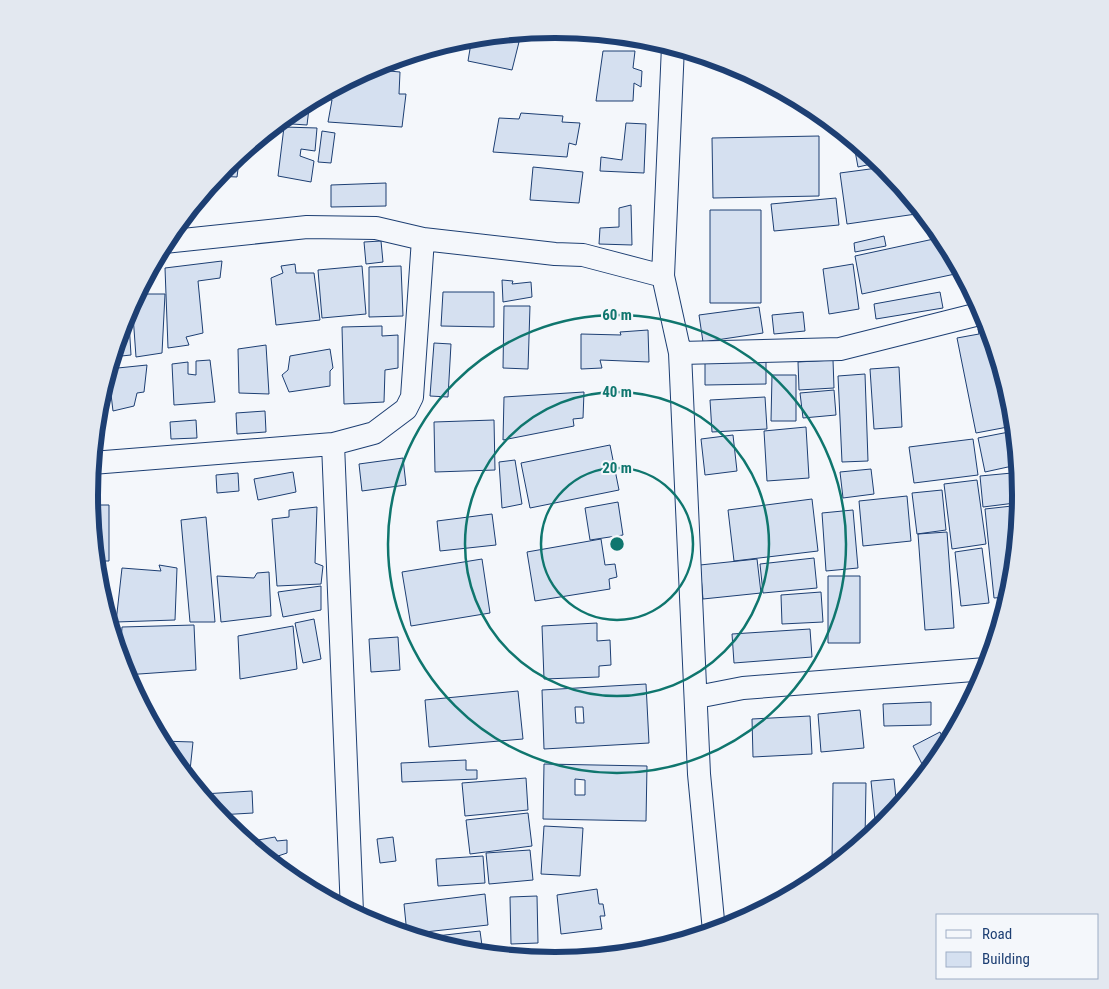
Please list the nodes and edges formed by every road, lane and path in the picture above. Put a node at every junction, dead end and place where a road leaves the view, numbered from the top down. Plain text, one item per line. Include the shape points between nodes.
1 (673, 53) edge
2 (423, 239) junction
3 (175, 241) edge
4 (663, 276) junction
5 (975, 315) edge
6 (680, 353) junction
7 (333, 444) junction
8 (98, 463) edge
9 (977, 670) edge
10 (696, 697) junction
11 (352, 904) edge
12 (713, 923) edge

1 - 4 street
2 - 3 street via 376,228 308,227
2 - 4 street via 583,255
2 - 7 street via 412,396 406,409 374,433
4 - 6 street
5 - 6 street via 840,349
6 - 10 street
7 - 8 street
7 - 11 street
9 - 10 street via 743,688
10 - 12 street via 699,774

